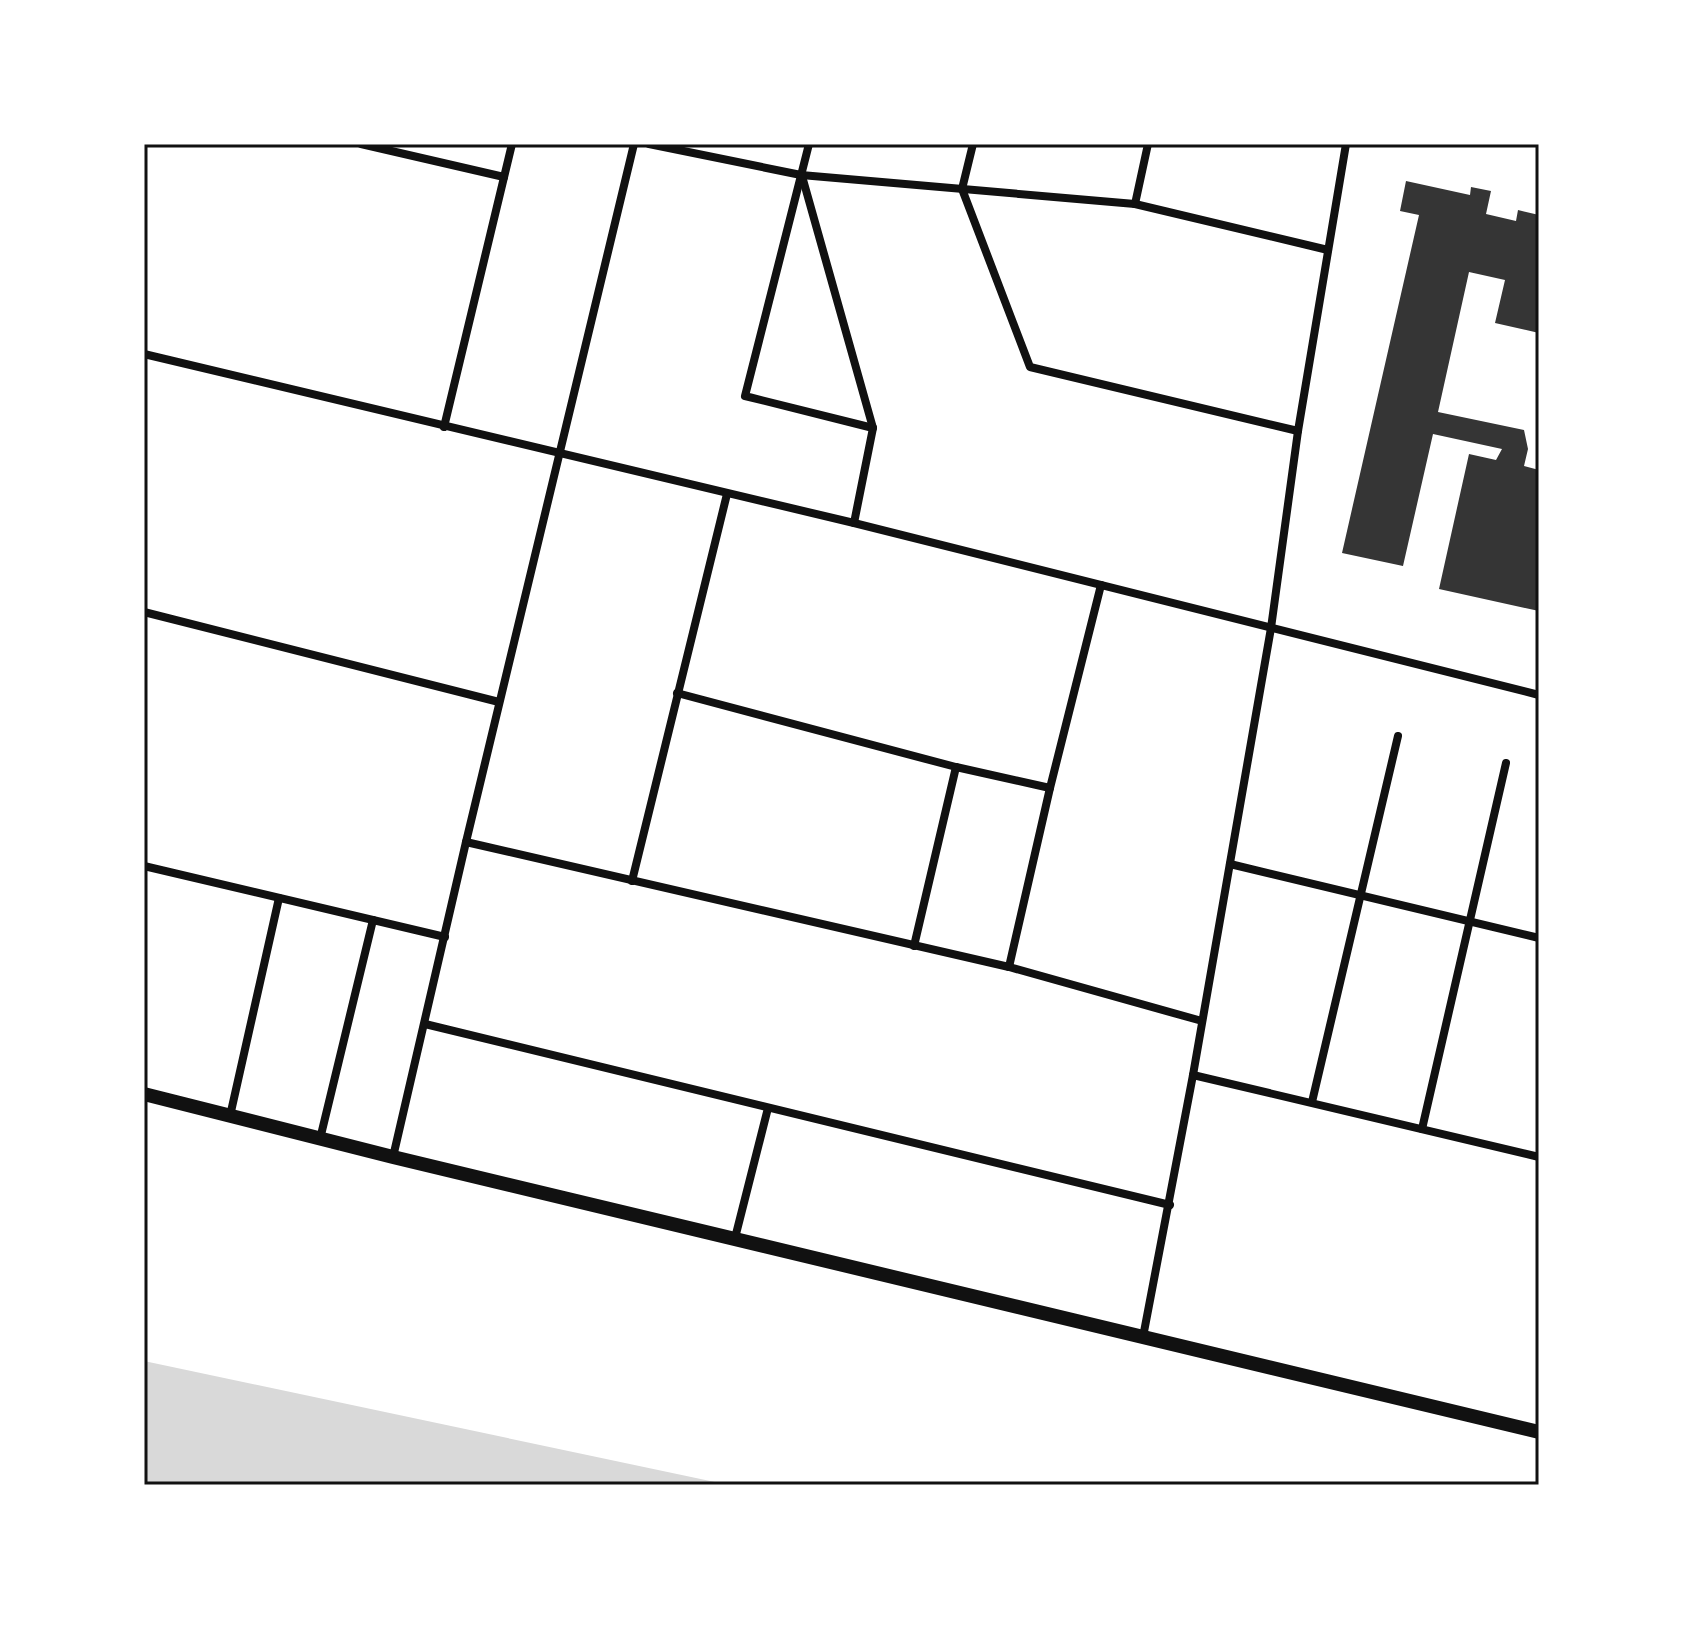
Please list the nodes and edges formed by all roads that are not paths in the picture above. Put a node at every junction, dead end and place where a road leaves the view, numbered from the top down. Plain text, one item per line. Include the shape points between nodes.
1 (361, 144) edge
2 (512, 144) edge
3 (634, 144) edge
4 (649, 144) edge
5 (809, 144) edge
6 (973, 144) edge
7 (1148, 144) edge
8 (1346, 144) edge
9 (801, 175) junction
10 (504, 177) junction
11 (962, 189) junction
12 (1135, 204) junction
13 (1328, 250) junction
14 (144, 354) edge
15 (444, 427) junction
16 (873, 428) junction
17 (1298, 431) junction
18 (561, 453) junction
19 (727, 494) junction
20 (854, 523) junction
21 (1101, 585) junction
22 (144, 612) edge
23 (1271, 628) junction
24 (677, 693) junction
25 (1539, 695) edge
26 (499, 702) junction
27 (1398, 736) dead end
28 (1506, 763) dead end
29 (956, 767) junction
30 (1050, 788) junction
31 (466, 842) junction
32 (1230, 864) junction
33 (144, 866) edge
34 (632, 881) junction
35 (1362, 895) junction
36 (279, 898) junction
37 (373, 920) junction
38 (1469, 921) junction
39 (445, 937) junction
40 (1539, 938) edge
41 (914, 946) junction
42 (1009, 967) junction
43 (1202, 1021) junction
44 (425, 1024) junction
45 (1193, 1075) junction
46 (144, 1094) edge
47 (1312, 1102) junction
48 (768, 1108) junction
49 (230, 1116) junction
50 (1422, 1129) junction
51 (320, 1139) junction
52 (393, 1157) junction
53 (1539, 1157) edge
54 (1170, 1205) junction
55 (735, 1238) junction
56 (1143, 1337) junction
57 (1539, 1432) edge

1 - 10 street
2 - 10 street
3 - 18 street
4 - 9 street
5 - 9 street
6 - 11 street
7 - 12 street
8 - 13 street
9 - 11 street
9 - 16 street
9 - 16 street via 745,396
10 - 15 street
11 - 12 street
11 - 17 street via 1030,367
12 - 13 street
13 - 17 street
14 - 15 street
15 - 18 street
16 - 20 street
17 - 23 street
18 - 19 street
18 - 26 street
19 - 20 street
19 - 24 street
20 - 21 street
21 - 23 street
21 - 30 street
22 - 26 street
23 - 25 street
23 - 32 street
24 - 29 street
24 - 34 street
26 - 31 street
27 - 35 street
28 - 38 street
29 - 30 street
29 - 41 street
30 - 42 street
31 - 34 street
31 - 39 street
32 - 35 street
32 - 43 street
33 - 36 street
34 - 41 street
35 - 38 street
35 - 47 street
36 - 37 street
36 - 49 street
37 - 39 street
37 - 51 street
38 - 40 street
38 - 50 street
39 - 44 street
41 - 42 street
42 - 43 street
43 - 45 street
44 - 48 street
44 - 52 street
45 - 47 street
45 - 54 street
46 - 49 street
47 - 50 street
48 - 54 street
48 - 55 street
49 - 51 street
50 - 53 street
51 - 52 street
52 - 55 street
54 - 56 street
55 - 56 street
56 - 57 street

